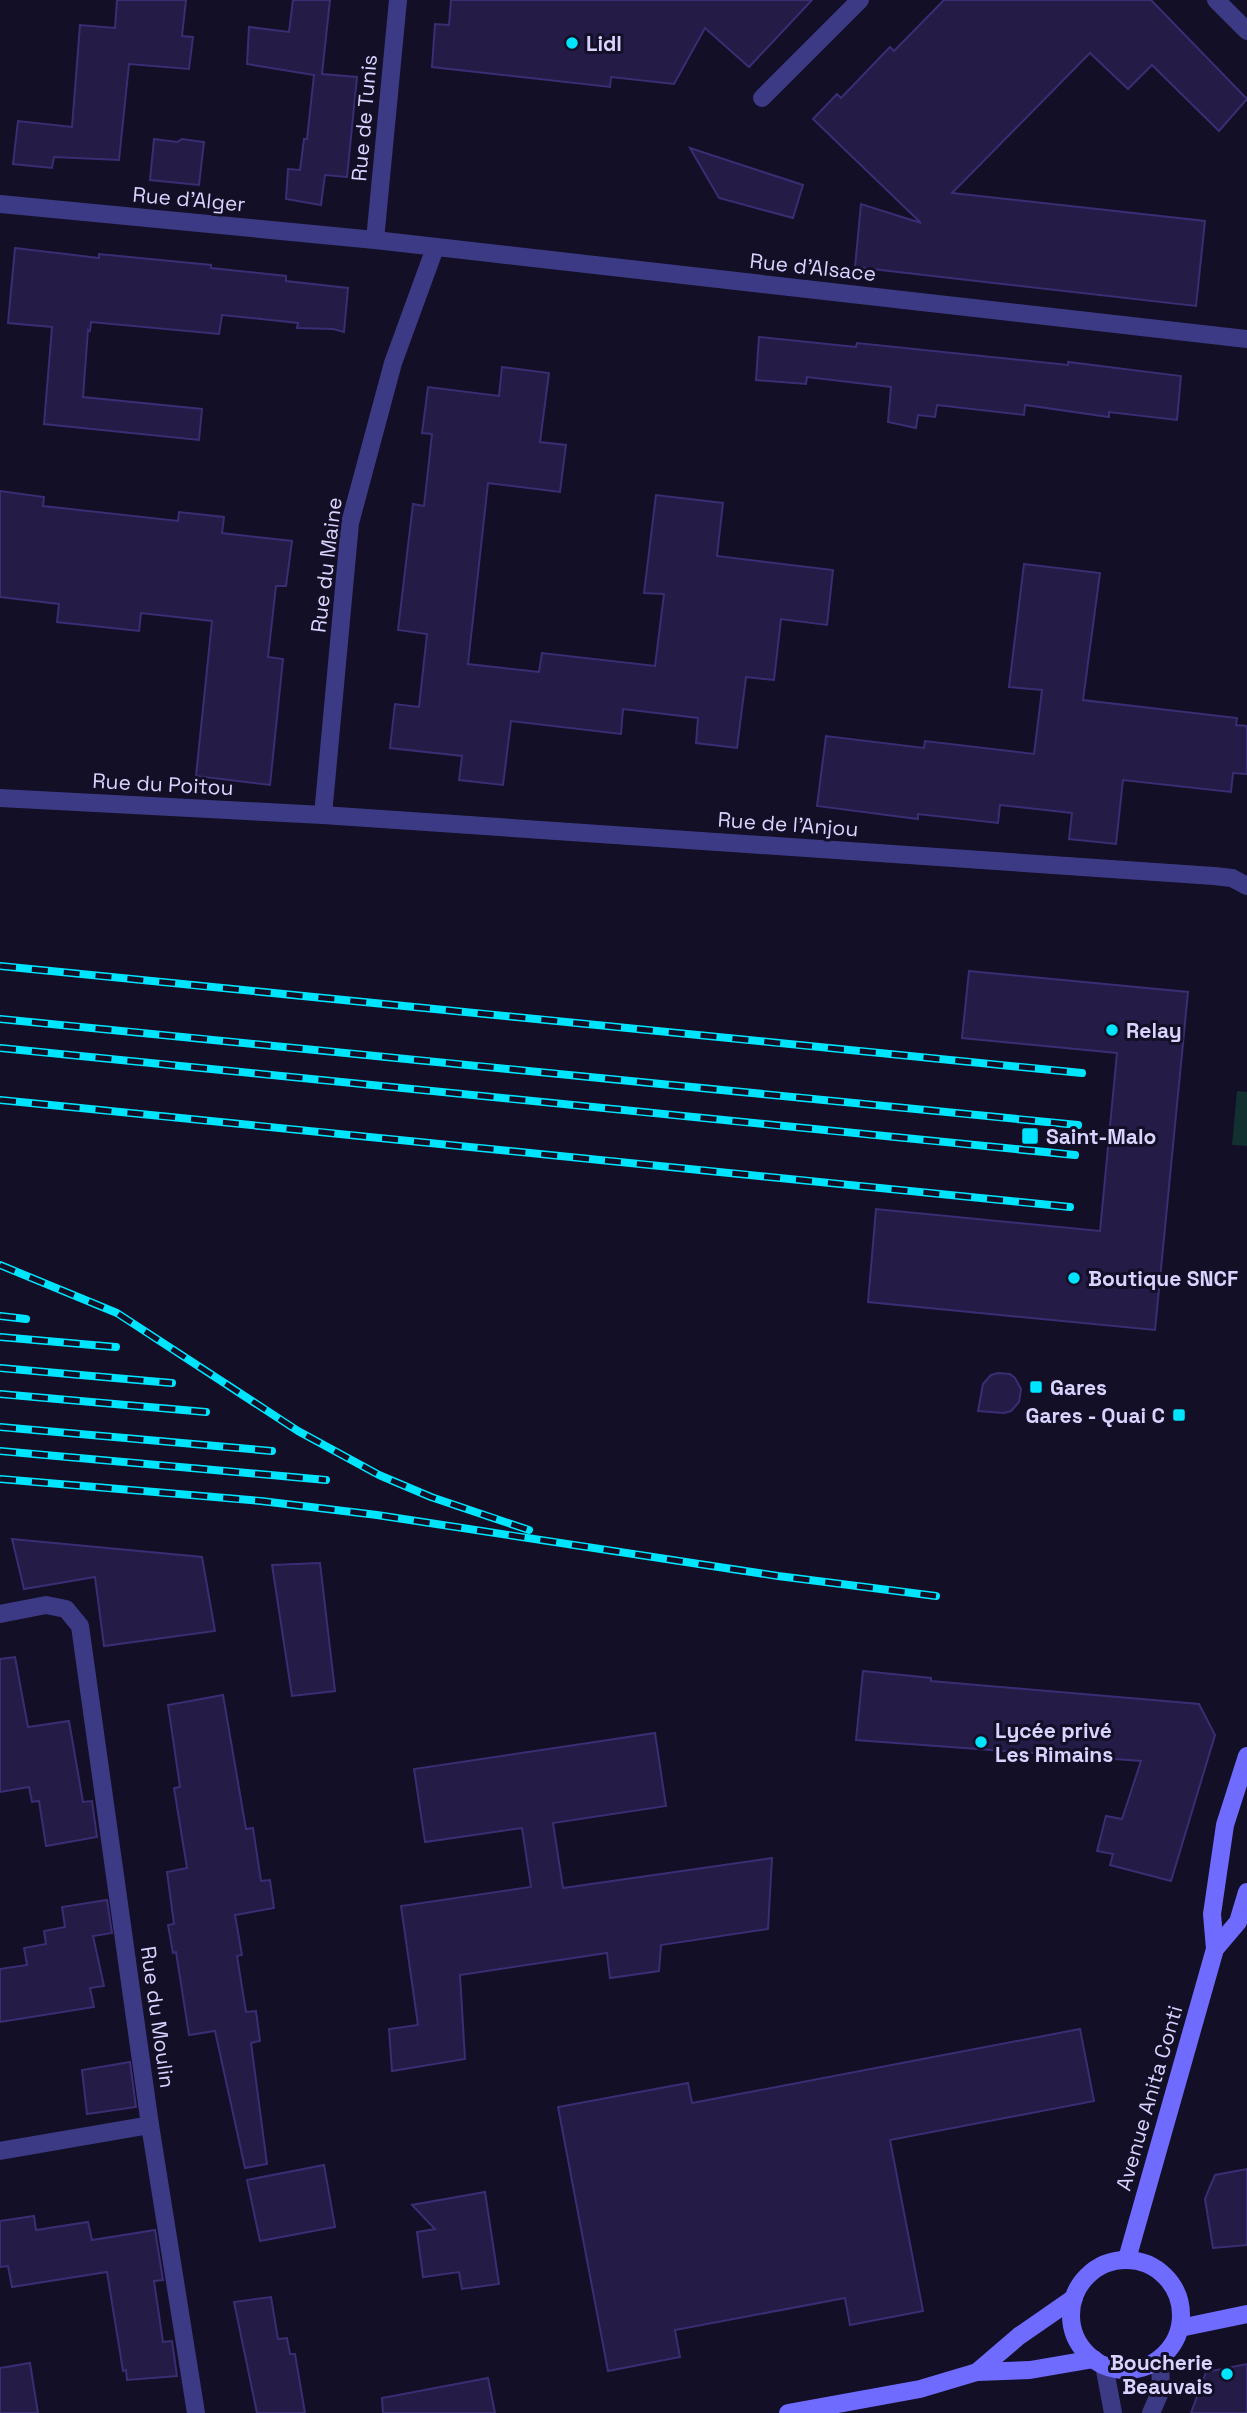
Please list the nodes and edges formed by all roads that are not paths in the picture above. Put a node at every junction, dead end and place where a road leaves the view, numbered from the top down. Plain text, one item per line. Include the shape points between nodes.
1 (398, 0) edge
2 (860, 0) edge
3 (1216, 0) edge
4 (1247, 31) edge
5 (762, 98) dead end
6 (0, 204) edge
7 (374, 240) junction
8 (435, 248) junction
9 (1247, 340) edge
10 (0, 798) edge
11 (323, 815) junction
12 (1247, 886) edge
13 (0, 1614) edge
14 (1247, 1756) edge
15 (1247, 1892) edge
16 (1215, 1949) junction
17 (150, 2124) junction
18 (0, 2151) edge
19 (1127, 2259) junction
20 (1074, 2298) junction
21 (1247, 2314) edge
22 (1180, 2328) junction
23 (1160, 2358) junction
24 (1099, 2362) junction
25 (977, 2372) junction
26 (196, 2413) edge
27 (788, 2413) edge
28 (1113, 2413) edge
29 (1151, 2413) edge

1 - 7 street, Rue de Tunis
2 - 5 street
3 - 4 street
6 - 7 street, Rue d'Alger
7 - 8 street, Rue d'Alsace
8 - 9 street, Rue d'Alsace
8 - 11 street, Rue du Maine via 393,363 350,523
10 - 11 street, Rue du Poitou
11 - 12 street, Rue de l'Anjou via 1223,877
13 - 17 street, Rue du Moulin via 46,1605 66,1609 80,1626
14 - 16 main road, Avenue Anita Conti via 1225,1825 1212,1914
15 - 16 main road, Avenue Anita Conti via 1238,1922
16 - 19 main road, Avenue Anita Conti
17 - 18 street
17 - 26 street, Rue du Moulin
19 - 20 main road via 1094,2270
19 - 22 main road via 1144,2262 1170,2281 1182,2311
20 - 24 main road via 1074,2332
20 - 25 main road
21 - 22 main road
22 - 23 main road
23 - 24 main road via 1133,2370
23 - 29 street via 1161,2390
24 - 25 main road
24 - 28 street
25 - 27 main road via 920,2389

